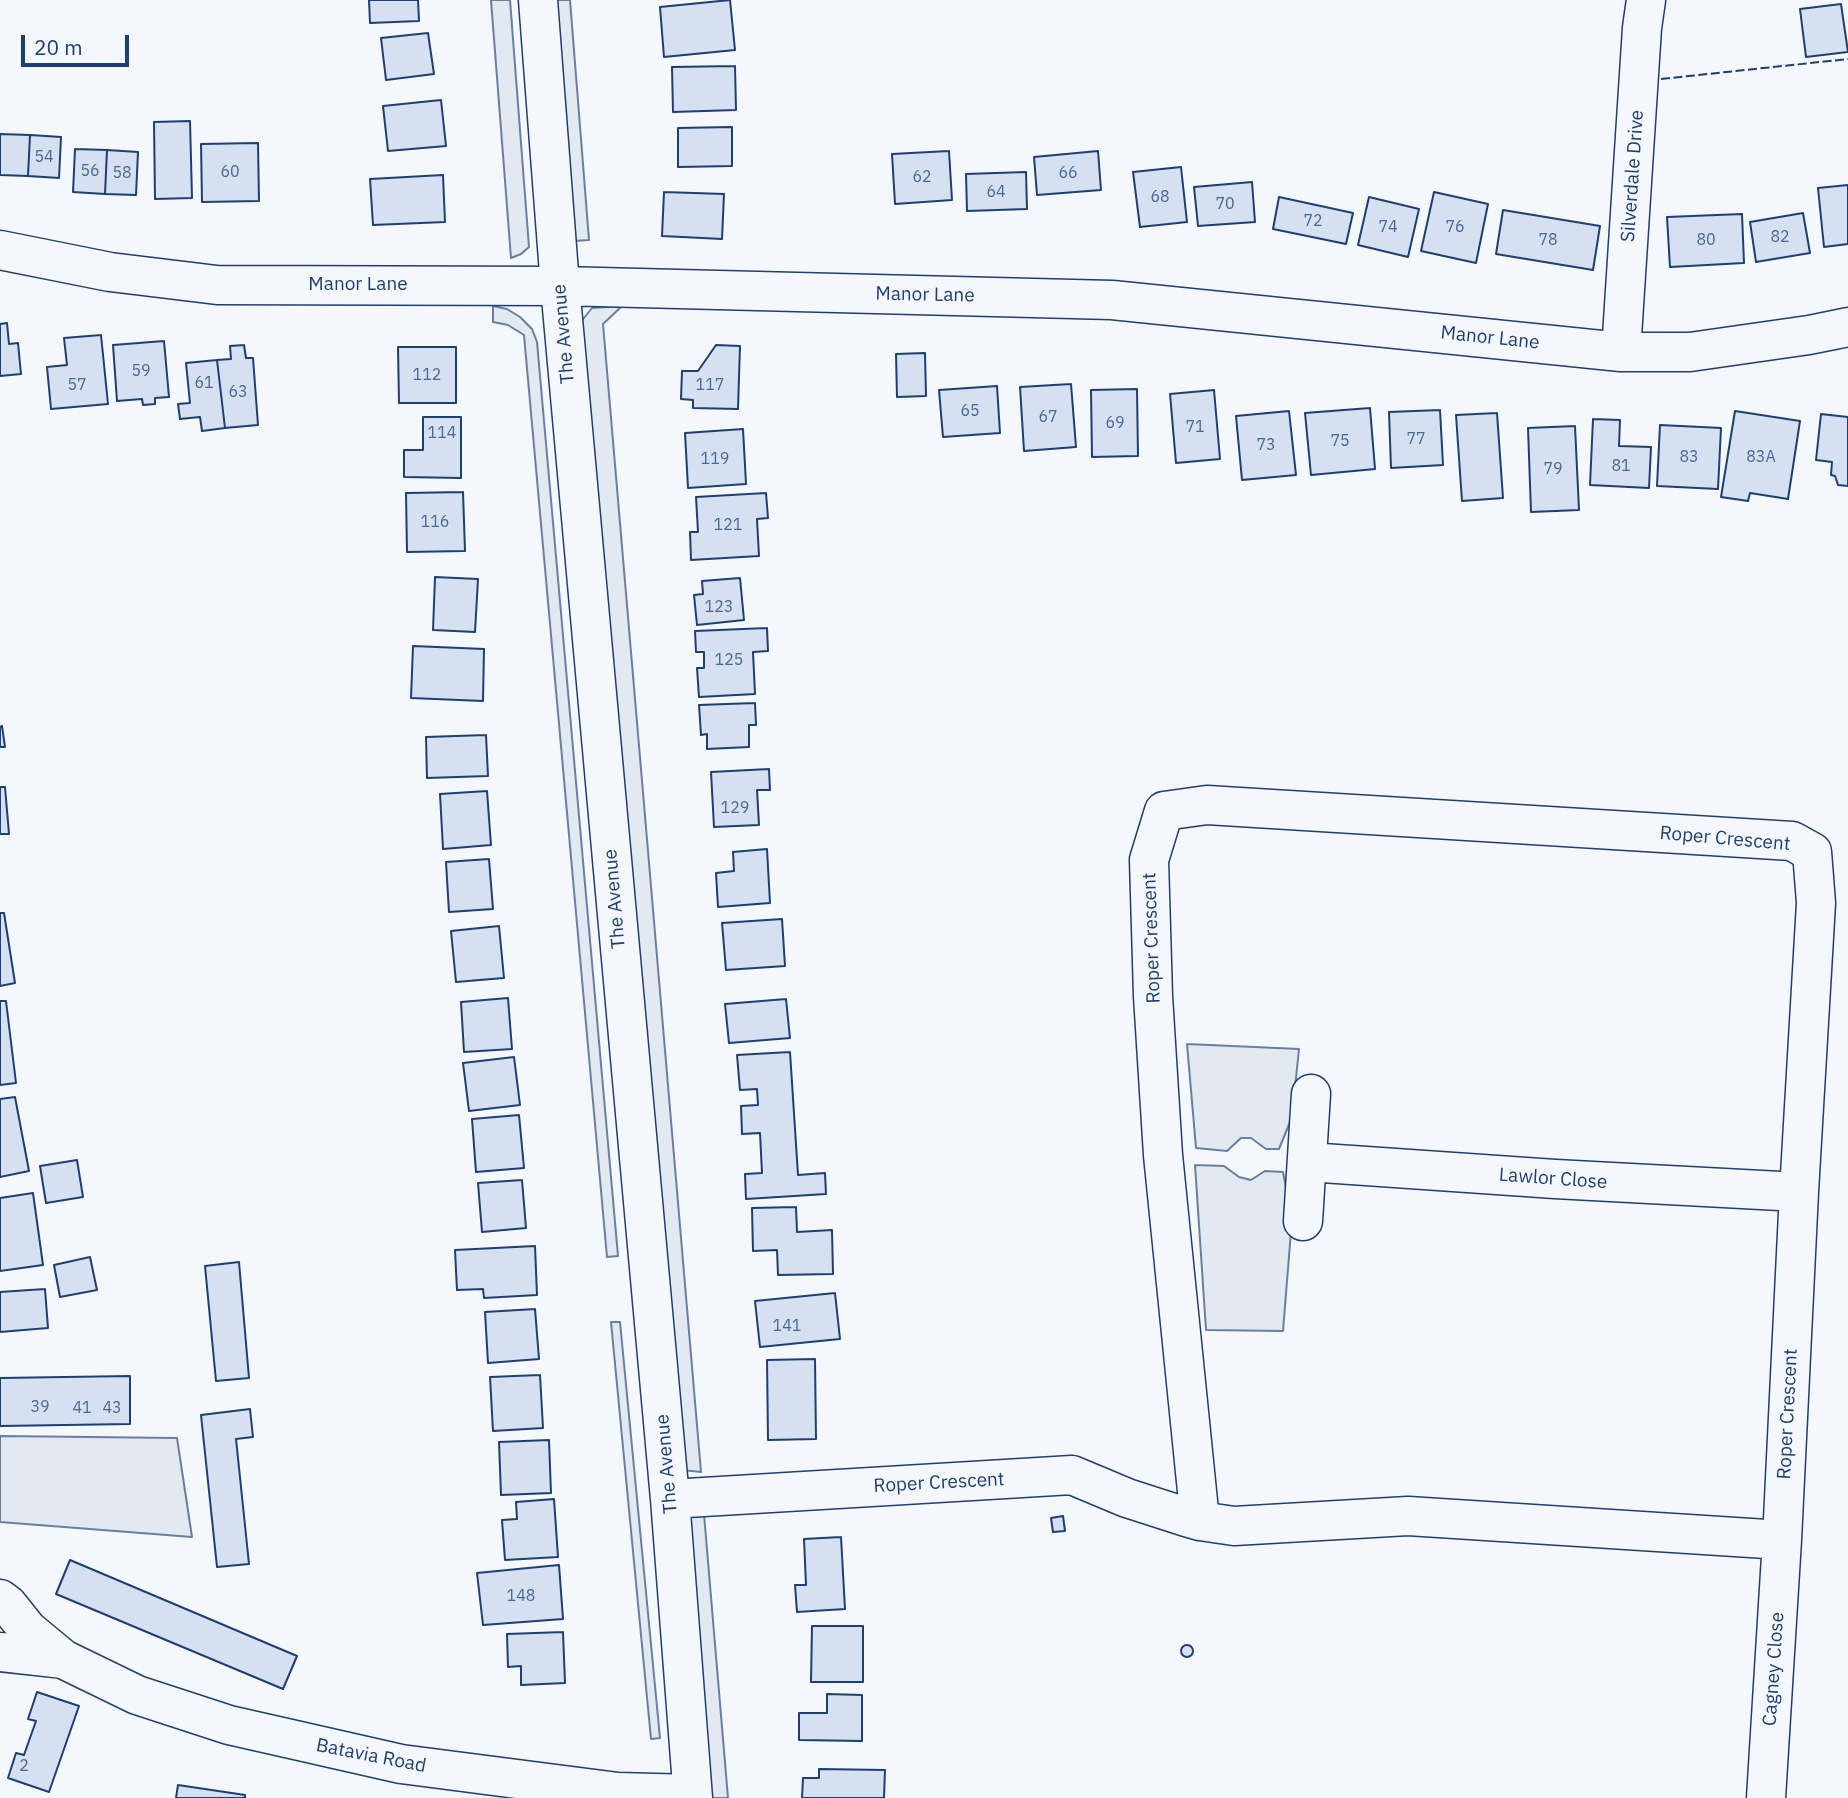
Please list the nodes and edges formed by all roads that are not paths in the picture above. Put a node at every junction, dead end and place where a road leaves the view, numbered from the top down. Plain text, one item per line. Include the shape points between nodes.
1 (538, 0) edge
2 (1647, 0) edge
3 (0, 250) edge
4 (560, 286) junction
5 (1848, 327) edge
6 (1621, 352) junction
7 (1311, 1094) dead end
8 (1308, 1162) junction
9 (1799, 1192) junction
10 (1303, 1221) dead end
11 (670, 1499) junction
12 (1200, 1521) junction
13 (1782, 1540) junction
14 (2, 1599) edge
15 (0, 1638) edge
16 (0, 1652) edge
17 (63, 1659) junction
18 (693, 1796) edge
19 (1766, 1798) edge

1 - 4 street, The Avenue
2 - 6 street, Silverdale Drive
3 - 4 street, Manor Lane via 110,272 217,285
4 - 6 street, Manor Lane via 1112,300
4 - 11 street, The Avenue
5 - 6 street, Manor Lane via 1690,352
7 - 8 street
8 - 9 street, Lawlor Close
8 - 10 street
9 - 12 street, Roper Crescent via 1816,903 1812,852 1792,841 1207,805 1164,811 1149,860 1153,996 1163,1155
9 - 13 street, Roper Crescent
11 - 12 street, Roper Crescent via 1072,1475
11 - 18 street, The Avenue
12 - 13 street, Roper Crescent via 1234,1526 1408,1516
13 - 19 street, Cagney Close
14 - 15 street
14 - 17 street, Batavia Road via 28,1630
16 - 17 street, Batavia Road
17 - 18 street, Batavia Road via 137,1695 229,1725 401,1764 618,1792

